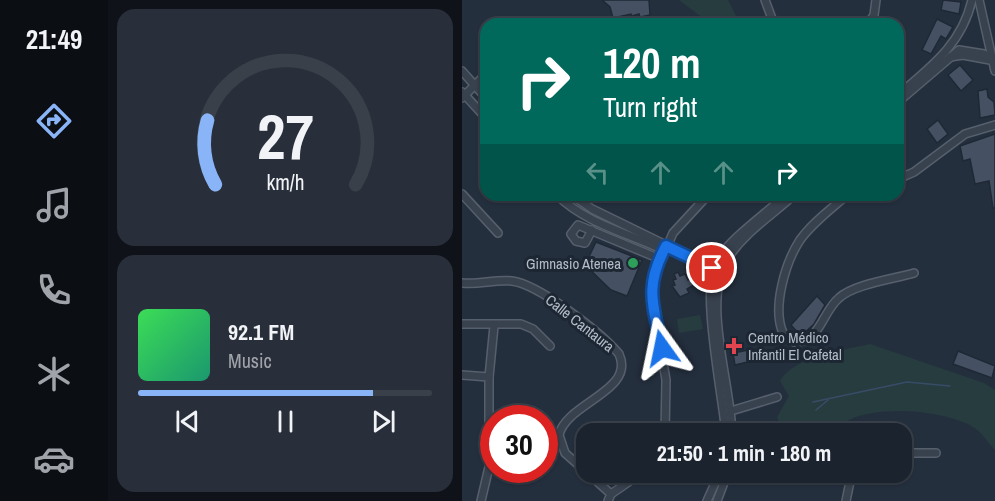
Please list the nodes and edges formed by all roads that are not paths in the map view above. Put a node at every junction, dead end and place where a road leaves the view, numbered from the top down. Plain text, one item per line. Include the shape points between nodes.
1 (765, 0) edge
2 (876, 0) edge
3 (972, 0) edge
4 (979, 0) edge
5 (772, 18) edge
6 (872, 18) edge
7 (994, 61) edge
8 (462, 71) edge
9 (995, 71) edge
10 (480, 81) edge
11 (476, 86) junction
12 (904, 90) edge
13 (480, 91) edge
14 (463, 95) edge
15 (904, 97) edge
16 (480, 112) edge
17 (995, 125) edge
18 (904, 176) edge
19 (462, 194) edge
20 (564, 201) edge
21 (581, 201) edge
22 (702, 201) edge
23 (779, 201) edge
24 (787, 201) edge
25 (840, 201) edge
26 (602, 223) junction
27 (498, 233) dead end
28 (666, 246) junction
29 (727, 249) junction
30 (660, 259) junction
31 (697, 259) junction
32 (712, 268) junction
33 (720, 272) junction
34 (915, 273) dead end
35 (462, 283) edge
36 (462, 324) edge
37 (494, 326) junction
38 (550, 346) dead end
39 (462, 375) edge
40 (489, 377) junction
41 (777, 397) dead end
42 (731, 411) junction
43 (665, 423) edge
44 (725, 423) edge
45 (732, 423) edge
46 (912, 453) edge
47 (936, 453) dead end
48 (629, 483) edge
49 (715, 483) edge
50 (724, 483) edge
51 (850, 483) edge
52 (610, 498) edge
53 (481, 501) edge
54 (707, 501) edge
55 (717, 501) edge
56 (846, 501) edge

1 - 5 street
2 - 6 street
3 - 12 street via 964,27 938,61
4 - 7 street
7 - 9 street
7 - 15 street via 963,55 948,58
8 - 11 street
10 - 11 street
11 - 13 street
11 - 14 street
14 - 16 street
17 - 18 street via 965,134
19 - 27 street
20 - 26 street
21 - 28 street
22 - 28 street
23 - 29 street
24 - 33 street via 742,241
25 - 34 street via 810,229 794,251 778,311 783,333 794,342 806,340 846,293
26 - 28 street via 657,247
26 - 30 street via 595,231
28 - 30 street
28 - 31 street
29 - 31 street
29 - 32 street
30 - 43 street via 651,289 666,380
31 - 32 street
32 - 33 street
32 - 44 street via 710,308
33 - 42 street via 716,306
35 - 52 street, Calle Cantaura via 481,284 497,279 526,285 548,297 619,354 622,366 618,378 565,422 559,435 565,453
36 - 37 street
37 - 38 street via 527,326
37 - 40 street
39 - 40 street
40 - 53 street via 489,467
41 - 42 street
42 - 45 street
46 - 47 street
48 - 52 street
49 - 54 street
50 - 55 street
51 - 56 street

